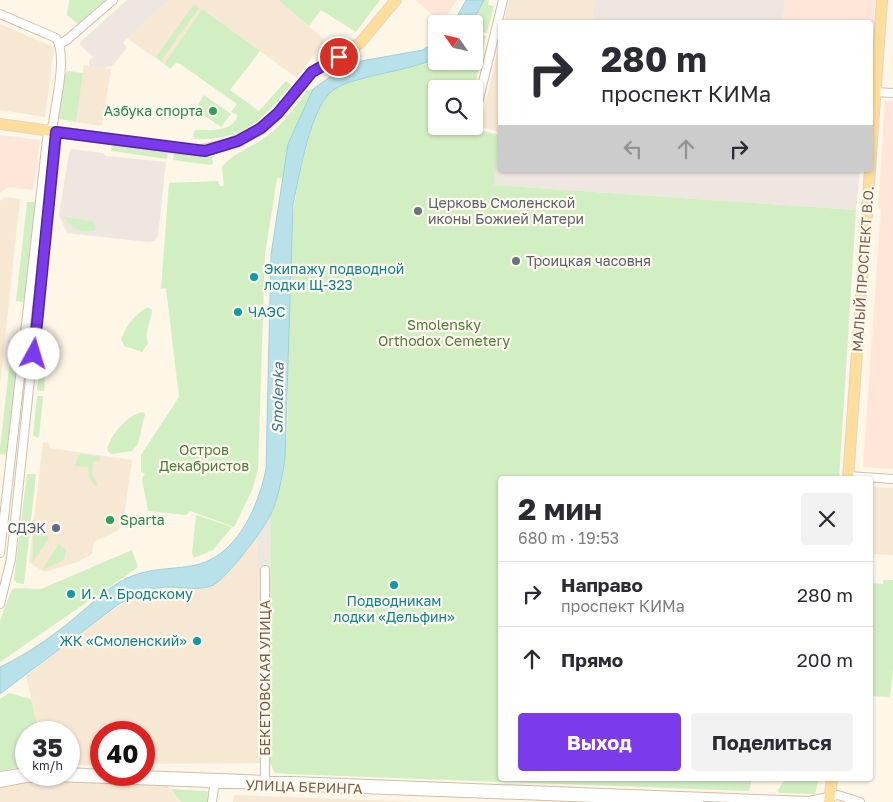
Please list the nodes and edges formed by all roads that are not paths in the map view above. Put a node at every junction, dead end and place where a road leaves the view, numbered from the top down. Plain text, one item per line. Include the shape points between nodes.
1 (112, 0) edge
2 (396, 0) edge
3 (502, 0) edge
4 (882, 0) edge
5 (888, 0) edge
6 (0, 14) edge
7 (60, 44) junction
8 (483, 81) edge
9 (879, 92) junction
10 (893, 93) edge
11 (0, 119) edge
12 (0, 124) edge
13 (52, 129) junction
14 (36, 230) junction
15 (47, 231) junction
16 (15, 411) junction
17 (27, 412) junction
18 (851, 476) edge
19 (873, 478) edge
20 (893, 479) edge
21 (0, 553) edge
22 (266, 570) dead end
23 (0, 604) edge
24 (15, 774) edge
25 (0, 776) edge
26 (155, 776) edge
27 (214, 781) junction
28 (826, 781) edge
29 (832, 781) edge
30 (265, 782) junction
31 (0, 783) edge
32 (827, 800) edge
33 (212, 802) edge
34 (699, 802) edge
35 (860, 802) edge

1 - 7 street
2 - 13 main road via 354,48 312,72 270,122 238,141 213,148
3 - 8 street
4 - 9 main road, МАЛЫЙ ПРОСПЕКТ В.О.
5 - 9 main road, МАЛЫЙ ПРОСПЕКТ В.О.
6 - 7 street via 52,36
7 - 13 street via 62,58
9 - 10 street
9 - 18 main road, МАЛЫЙ ПРОСПЕКТ В.О.
11 - 13 main road
12 - 13 main road
13 - 14 street
13 - 15 street
14 - 15 street
14 - 16 street
15 - 17 street
16 - 17 street
16 - 21 street
17 - 23 street via 11,559
19 - 20 street
22 - 30 street, БЕКЕТОВСКАЯ УЛИЦА
24 - 25 street
26 - 27 street, УЛИЦА БЕРИНГА
27 - 30 street, УЛИЦА БЕРИНГА
27 - 31 street, УЛИЦА БЕРИНГА via 37,777
27 - 33 street
28 - 32 main road
29 - 32 main road
30 - 32 street, УЛИЦА БЕРИНГА
30 - 34 street, УЛИЦА БЕРИНГА
32 - 35 street, УЛИЦА БЕРИНГА via 838,795

